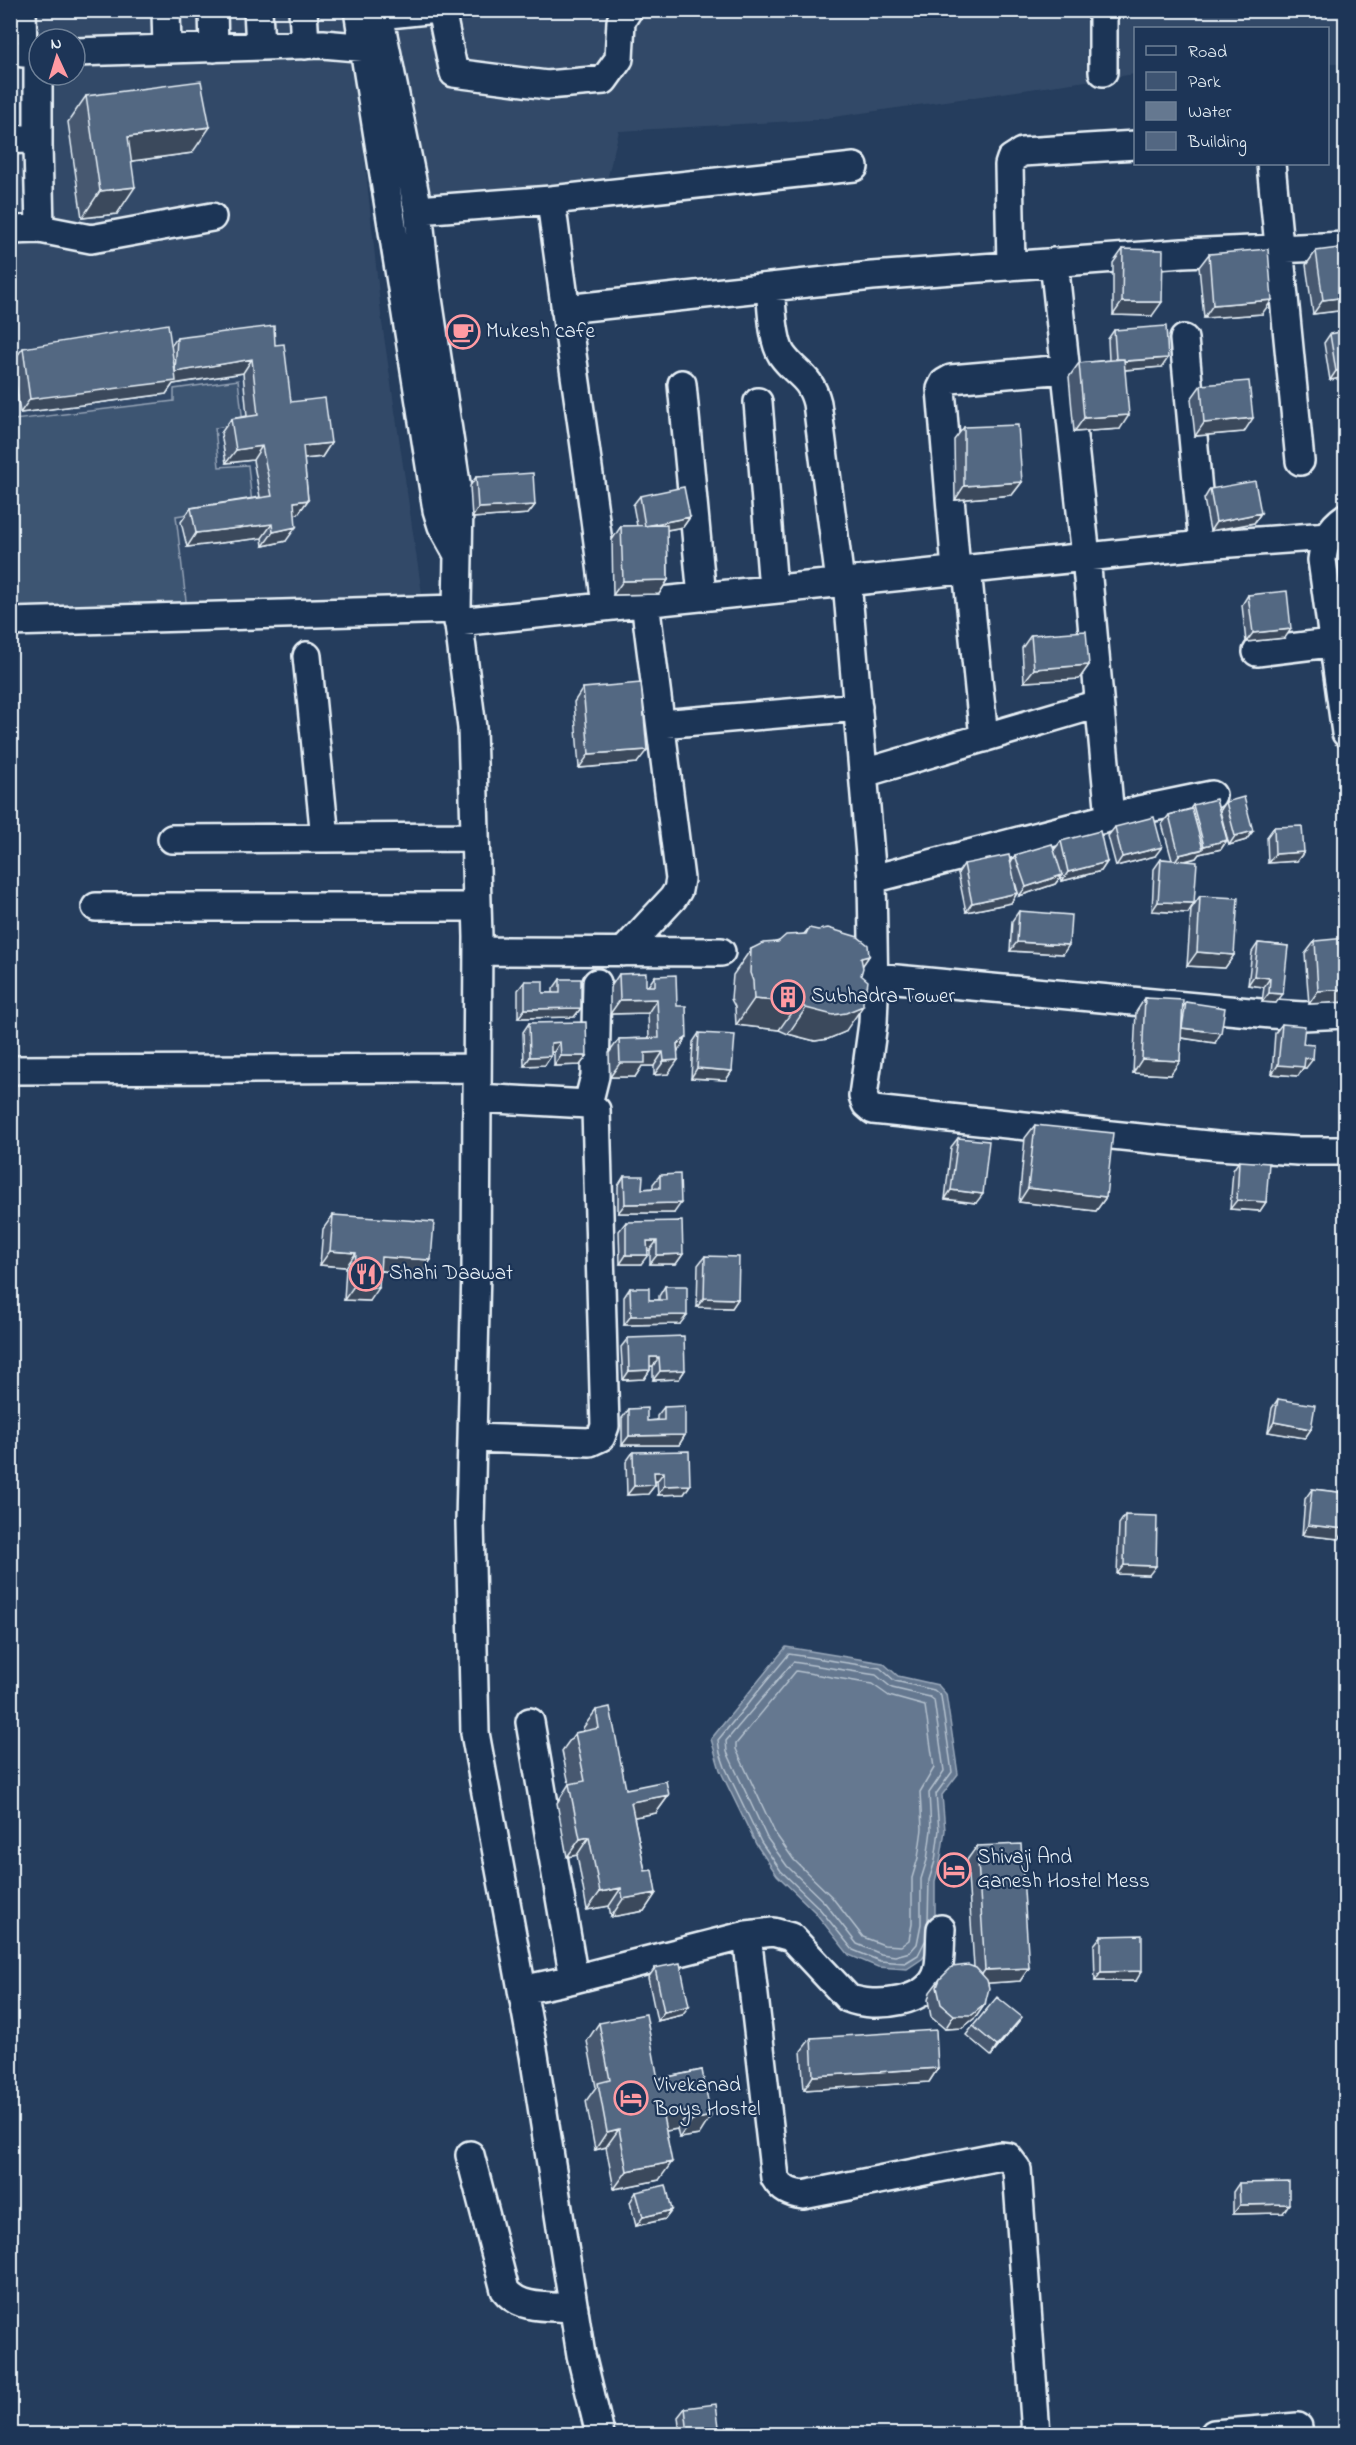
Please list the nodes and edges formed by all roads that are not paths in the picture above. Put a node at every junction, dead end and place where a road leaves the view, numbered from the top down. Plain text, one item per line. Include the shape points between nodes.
1 (22, 10) edge
2 (166, 10) edge
3 (213, 10) edge
4 (258, 10) edge
5 (303, 10) edge
6 (427, 10) edge
7 (441, 10) edge
8 (628, 10) edge
9 (1103, 10) edge
10 (372, 12) edge
11 (304, 45) junction
12 (260, 46) junction
13 (214, 48) junction
14 (166, 49) junction
15 (375, 49) junction
16 (87, 52) edge
17 (27, 53) edge
18 (1103, 72) dead end
19 (39, 87) edge
20 (38, 138) junction
21 (10, 140) edge
22 (1134, 145) edge
23 (1271, 165) edge
24 (854, 167) dead end
25 (551, 200) junction
26 (418, 210) junction
27 (212, 217) dead end
28 (40, 229) junction
29 (10, 230) edge
30 (1346, 246) edge
31 (1280, 249) junction
32 (1054, 262) junction
33 (1011, 266) junction
34 (770, 286) junction
35 (565, 309) junction
36 (1184, 339) dead end
37 (1065, 369) junction
38 (682, 384) dead end
39 (758, 402) dead end
40 (1300, 461) dead end
41 (1337, 526) edge
42 (1203, 545) junction
43 (457, 554) junction
44 (1086, 557) junction
45 (961, 570) junction
46 (844, 582) junction
47 (774, 589) junction
48 (702, 597) junction
49 (645, 602) junction
50 (606, 606) junction
51 (458, 615) junction
52 (10, 622) edge
53 (1339, 641) edge
54 (1257, 652) dead end
55 (308, 656) dead end
56 (1098, 704) junction
57 (858, 707) junction
58 (661, 724) junction
59 (1346, 733) edge
60 (984, 738) junction
61 (864, 773) junction
62 (1212, 795) dead end
63 (1110, 817) junction
64 (475, 837) junction
65 (325, 838) junction
66 (172, 839) dead end
67 (872, 879) junction
68 (96, 907) dead end
69 (477, 907) junction
70 (478, 951) junction
71 (623, 952) junction
72 (721, 952) dead end
73 (875, 977) junction
74 (597, 983) dead end
75 (1346, 1014) edge
76 (477, 1068) junction
77 (10, 1070) edge
78 (477, 1098) junction
79 (588, 1104) junction
80 (1346, 1151) edge
81 (472, 1438) junction
82 (530, 1722) dead end
83 (941, 1929) dead end
84 (747, 1935) junction
85 (574, 1979) junction
86 (522, 1990) junction
87 (470, 2155) dead end
88 (573, 2308) junction
89 (1298, 2427) dead end
90 (600, 2434) edge
91 (1036, 2434) edge
92 (1214, 2434) edge

1 - 17 street via 23,53
2 - 14 street
3 - 13 street
4 - 12 street
5 - 11 street
6 - 10 street
7 - 8 street via 454,73 547,85 604,80 619,59 621,21
9 - 18 street
10 - 15 street
11 - 12 street
11 - 15 street
12 - 13 street
13 - 14 street
14 - 16 street
15 - 26 street
15 - 43 street via 437,510
19 - 20 street
20 - 21 street
20 - 28 street
22 - 33 street via 1022,152 1011,159
23 - 31 street
24 - 25 street
25 - 26 street
25 - 35 street
26 - 43 street via 459,503
27 - 28 street via 91,239
28 - 29 street
30 - 31 street
31 - 32 street
31 - 40 street
32 - 33 street
32 - 37 street
33 - 34 street
34 - 35 street
34 - 46 street via 781,353 808,380 817,403
35 - 50 street
36 - 42 street
37 - 44 street
37 - 45 street via 951,379 944,383 941,389
38 - 48 street
39 - 47 street
41 - 42 street
41 - 53 street via 1323,547 1322,571
42 - 44 street
43 - 51 street
44 - 45 street
44 - 56 street
45 - 46 street
45 - 60 street
46 - 47 street
46 - 57 street
47 - 48 street
48 - 49 street
49 - 50 street
49 - 58 street
50 - 51 street
51 - 52 street
51 - 64 street via 472,728
53 - 54 street
53 - 59 street
55 - 65 street
56 - 60 street
56 - 63 street
57 - 58 street
57 - 61 street
58 - 71 street via 680,879 673,898
60 - 61 street
61 - 67 street
62 - 63 street
63 - 67 street
64 - 65 street
64 - 69 street
65 - 66 street
67 - 73 street
68 - 69 street
69 - 70 street
70 - 71 street
70 - 76 street
71 - 72 street
73 - 75 street via 1270,1014
73 - 80 street via 863,1096 873,1110 1217,1146
74 - 79 street via 595,1076
76 - 77 street
76 - 78 street
78 - 79 street
78 - 81 street
79 - 81 street via 596,1110 598,1121 605,1426 601,1437 590,1442
81 - 86 street via 475,1732
82 - 85 street
83 - 84 street via 938,1971 919,1995 870,2004 848,1998 791,1937 773,1932
84 - 85 street
84 - 91 street via 774,2178 780,2186 803,2195 1000,2156 1013,2162 1017,2169
85 - 86 street
86 - 88 street
87 - 88 street via 505,2290 521,2303
88 - 90 street
89 - 92 street

